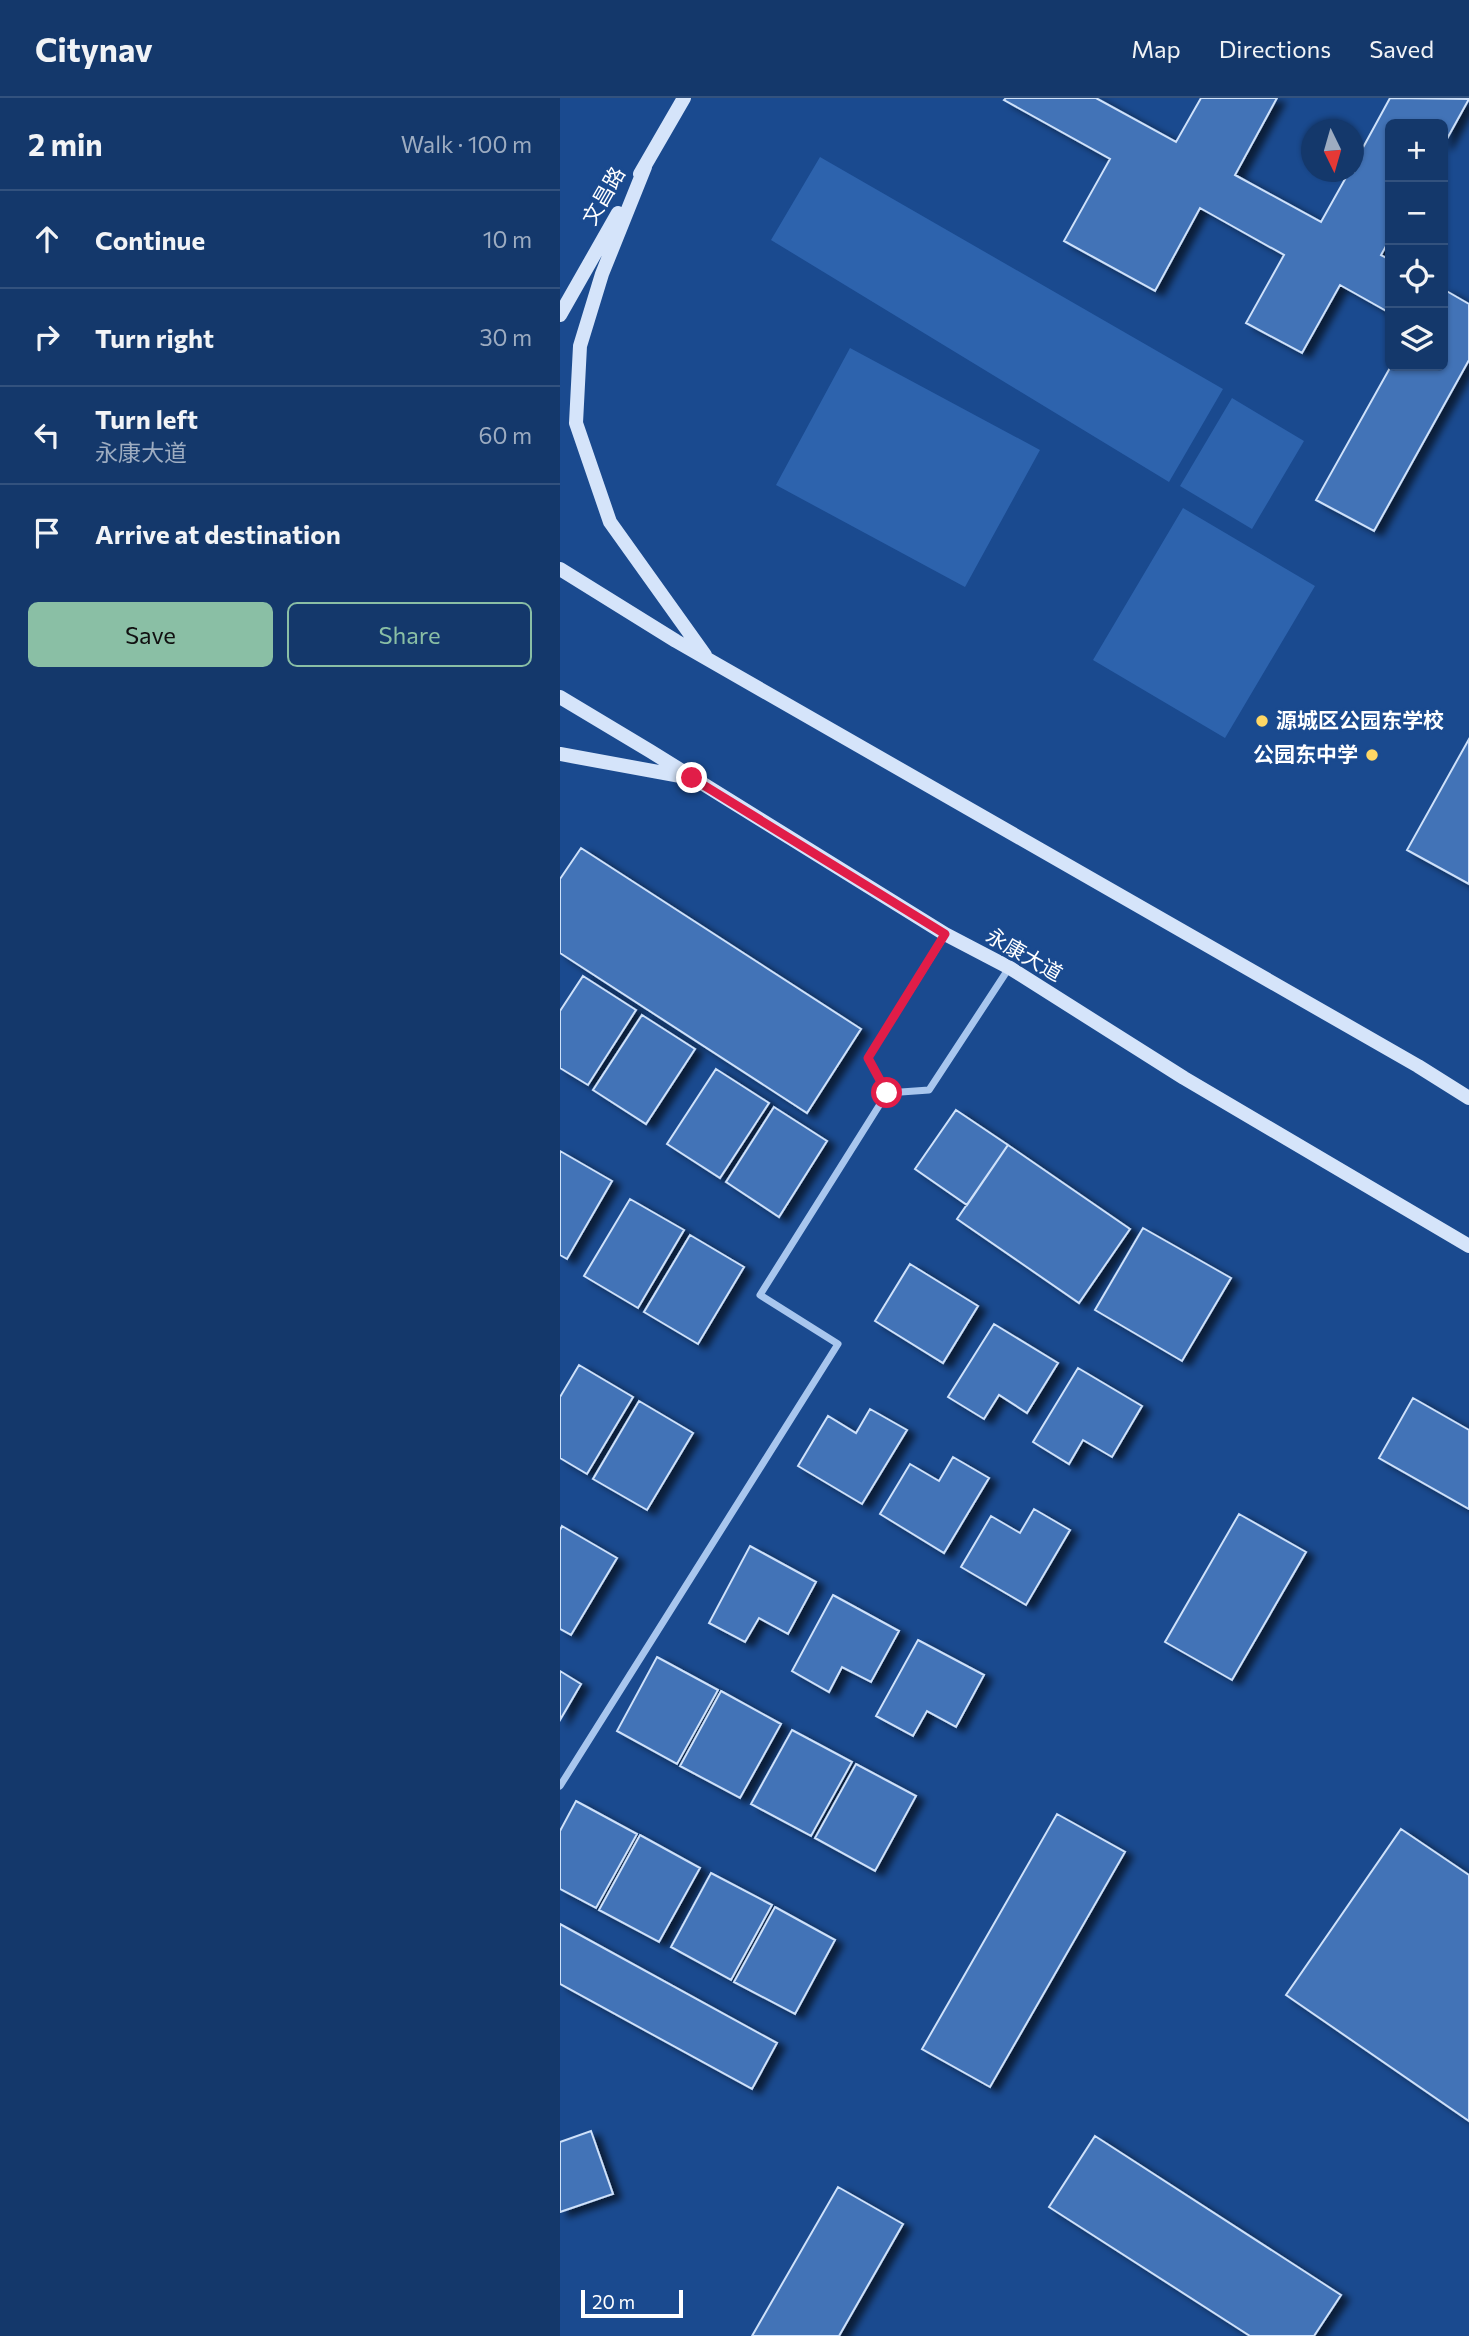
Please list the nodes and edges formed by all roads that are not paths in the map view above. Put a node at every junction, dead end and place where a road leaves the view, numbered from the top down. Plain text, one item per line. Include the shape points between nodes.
1 (684, 98) edge
2 (645, 167) junction
3 (560, 316) edge
4 (560, 569) edge
5 (708, 659) junction
6 (560, 697) edge
7 (560, 754) edge
8 (692, 778) junction
9 (945, 934) junction
10 (1010, 968) junction
11 (887, 1093) junction
12 (1469, 1098) edge
13 (1469, 1246) edge
14 (560, 1786) edge

1 - 2 main road, 文昌路
2 - 3 main road, 文昌路
2 - 5 main road via 602,274 580,346 576,423 610,522
4 - 5 main road
5 - 12 main road
6 - 8 main road, 永康大道
7 - 8 main road
8 - 9 main road, 永康大道
9 - 10 main road, 永康大道
9 - 11 street via 868,1058
10 - 11 street via 929,1090
10 - 13 main road, 永康大道 via 1184,1078
11 - 14 street via 760,1296 838,1344

